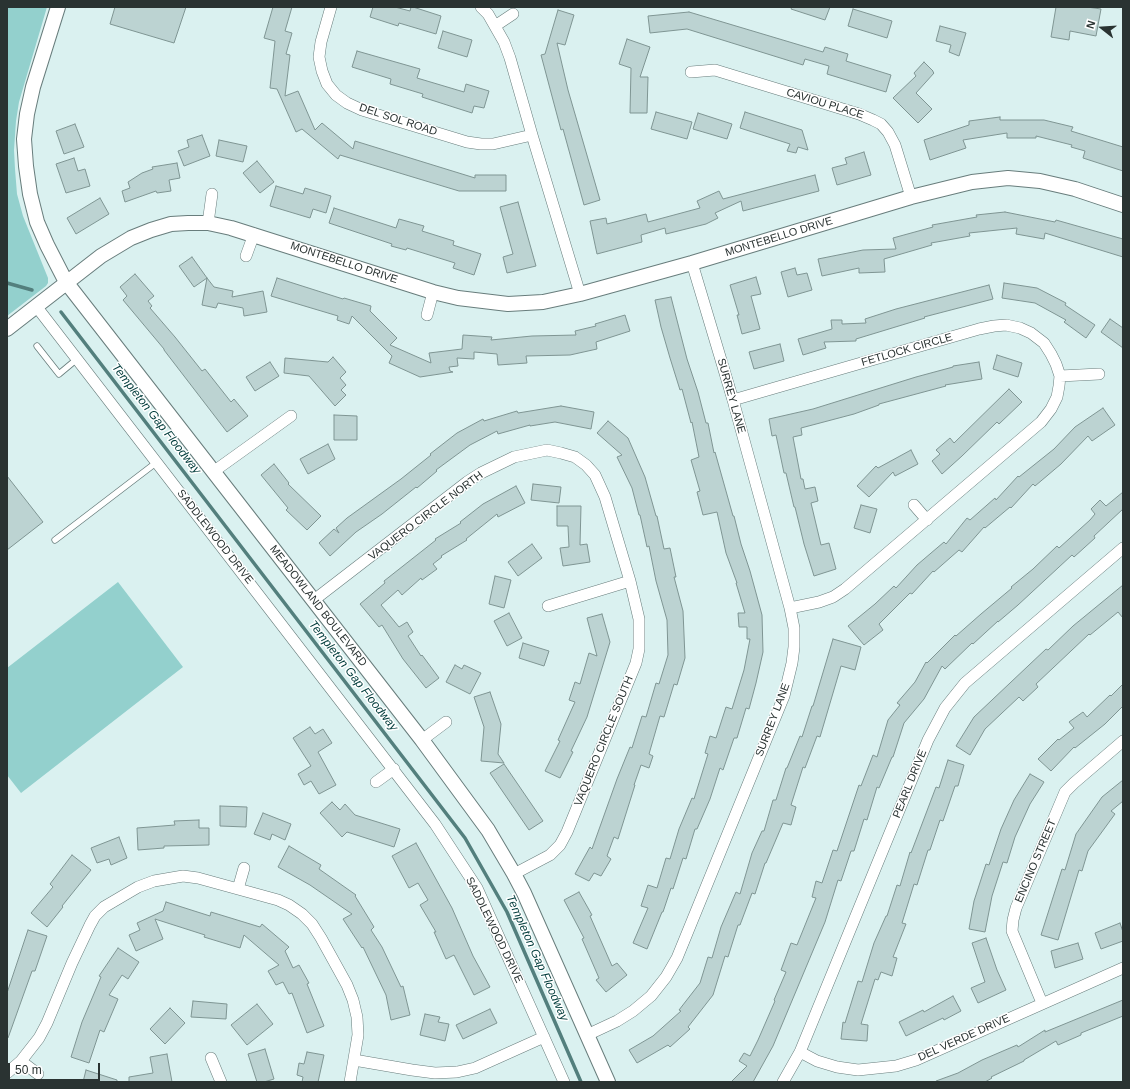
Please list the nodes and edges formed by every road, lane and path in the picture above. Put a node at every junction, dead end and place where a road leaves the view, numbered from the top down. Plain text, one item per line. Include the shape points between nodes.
1 (58, 7) edge
2 (331, 7) edge
3 (481, 7) edge
4 (513, 14) dead end
5 (495, 26) junction
6 (691, 72) dead end
7 (532, 135) junction
8 (212, 194) dead end
9 (911, 197) junction
10 (1123, 205) edge
11 (208, 223) junction
12 (254, 234) junction
13 (246, 256) dead end
14 (692, 263) junction
15 (66, 282) junction
16 (433, 292) junction
17 (580, 294) junction
18 (36, 306) junction
19 (427, 315) dead end
20 (7, 329) edge
21 (36, 346) dead end
22 (77, 359) junction
23 (1099, 374) dead end
24 (1060, 376) junction
25 (732, 400) junction
26 (291, 416) dead end
27 (157, 462) junction
28 (213, 472) junction
29 (914, 505) dead end
30 (927, 520) junction
31 (55, 540) dead end
32 (1123, 548) edge
33 (623, 559) joint
34 (630, 581) junction
35 (314, 600) junction
36 (548, 606) dead end
37 (790, 608) junction
38 (446, 722) dead end
39 (422, 740) junction
40 (1123, 740) edge
41 (394, 769) junction
42 (376, 782) dead end
43 (244, 868) dead end
44 (514, 874) junction
45 (238, 889) junction
46 (1123, 968) edge
47 (1042, 1003) junction
48 (588, 1035) junction
49 (544, 1037) junction
50 (800, 1052) junction
51 (211, 1058) dead end
52 (354, 1060) junction
53 (21, 1061) junction
54 (7, 1073) edge
55 (38, 1074) dead end
56 (221, 1082) edge
57 (350, 1082) edge
58 (564, 1082) edge
59 (608, 1082) edge
60 (783, 1082) edge

1 - 15 street, MEADOWLAND BOULEVARD via 33,87 24,139 30,194 37,222
2 - 7 street, DEL SOL ROAD via 319,57 327,84 347,103 362,110 467,142 493,144
3 - 5 street
4 - 5 street
5 - 7 street via 510,58
6 - 9 street, CAVIOU PLACE via 715,70 881,124 895,145
7 - 17 street
8 - 11 street
9 - 10 street, MONTEBELLO DRIVE via 972,182 1008,178 1040,181 1075,189
9 - 14 street, MONTEBELLO DRIVE
11 - 12 street, MONTEBELLO DRIVE
11 - 15 street, MONTEBELLO DRIVE via 177,224 151,230 101,256
12 - 13 street
12 - 16 street, MONTEBELLO DRIVE
14 - 17 street, MONTEBELLO DRIVE
14 - 25 street, SURREY LANE
15 - 18 street, MONTEBELLO DRIVE
15 - 28 street, MEADOWLAND BOULEVARD
16 - 17 street, MONTEBELLO DRIVE via 508,304 543,302
16 - 19 street
18 - 20 street, MONTEBELLO DRIVE
18 - 22 street, SADDLEWOOD DRIVE
21 - 22 lane via 59,374
22 - 27 street, SADDLEWOOD DRIVE
23 - 24 street
24 - 25 street, FETLOCK CIRCLE via 1044,343 1031,333 1006,325 979,329
24 - 30 street, FETLOCK CIRCLE via 1057,397 1041,422
25 - 37 street, SURREY LANE
26 - 28 street
27 - 31 lane
27 - 41 street, SADDLEWOOD DRIVE
28 - 35 street, MEADOWLAND BOULEVARD
29 - 30 street
30 - 37 street, FETLOCK CIRCLE via 845,589 818,602
32 - 50 street, PEARL DRIVE via 965,683 945,708 928,740
33 - 34 street, VAQUERO CIRCLE SOUTH
33 - 35 street, VAQUERO CIRCLE NORTH via 605,498 594,475 575,457 547,450 514,457 466,482
34 - 36 street
34 - 44 street, VAQUERO CIRCLE SOUTH via 639,619 639,649 636,663 560,845 550,855
35 - 39 street, MEADOWLAND BOULEVARD
37 - 48 street, SURREY LANE via 794,647 784,696 677,958 651,996 618,1021
38 - 39 street
39 - 44 street, MEADOWLAND BOULEVARD via 488,830
40 - 47 street, ENCINO STREET via 1065,792 1016,908 1012,931
41 - 42 street
41 - 49 street, SADDLEWOOD DRIVE via 435,824 476,888
43 - 45 street
44 - 48 street, MEADOWLAND BOULEVARD
45 - 52 street via 289,905 312,924 353,1000 358,1035
45 - 53 street via 182,876 138,887 104,907 90,925 47,1023 31,1050
46 - 47 street, DEL VERDE DRIVE
47 - 50 street, DEL VERDE DRIVE via 916,1060 896,1066 858,1070 837,1067
48 - 59 street, MEADOWLAND BOULEVARD
49 - 52 street via 495,1060 457,1072 435,1073
49 - 58 street, SADDLEWOOD DRIVE
50 - 60 street, PEARL DRIVE
51 - 56 street
52 - 57 street
53 - 54 street
53 - 55 street

